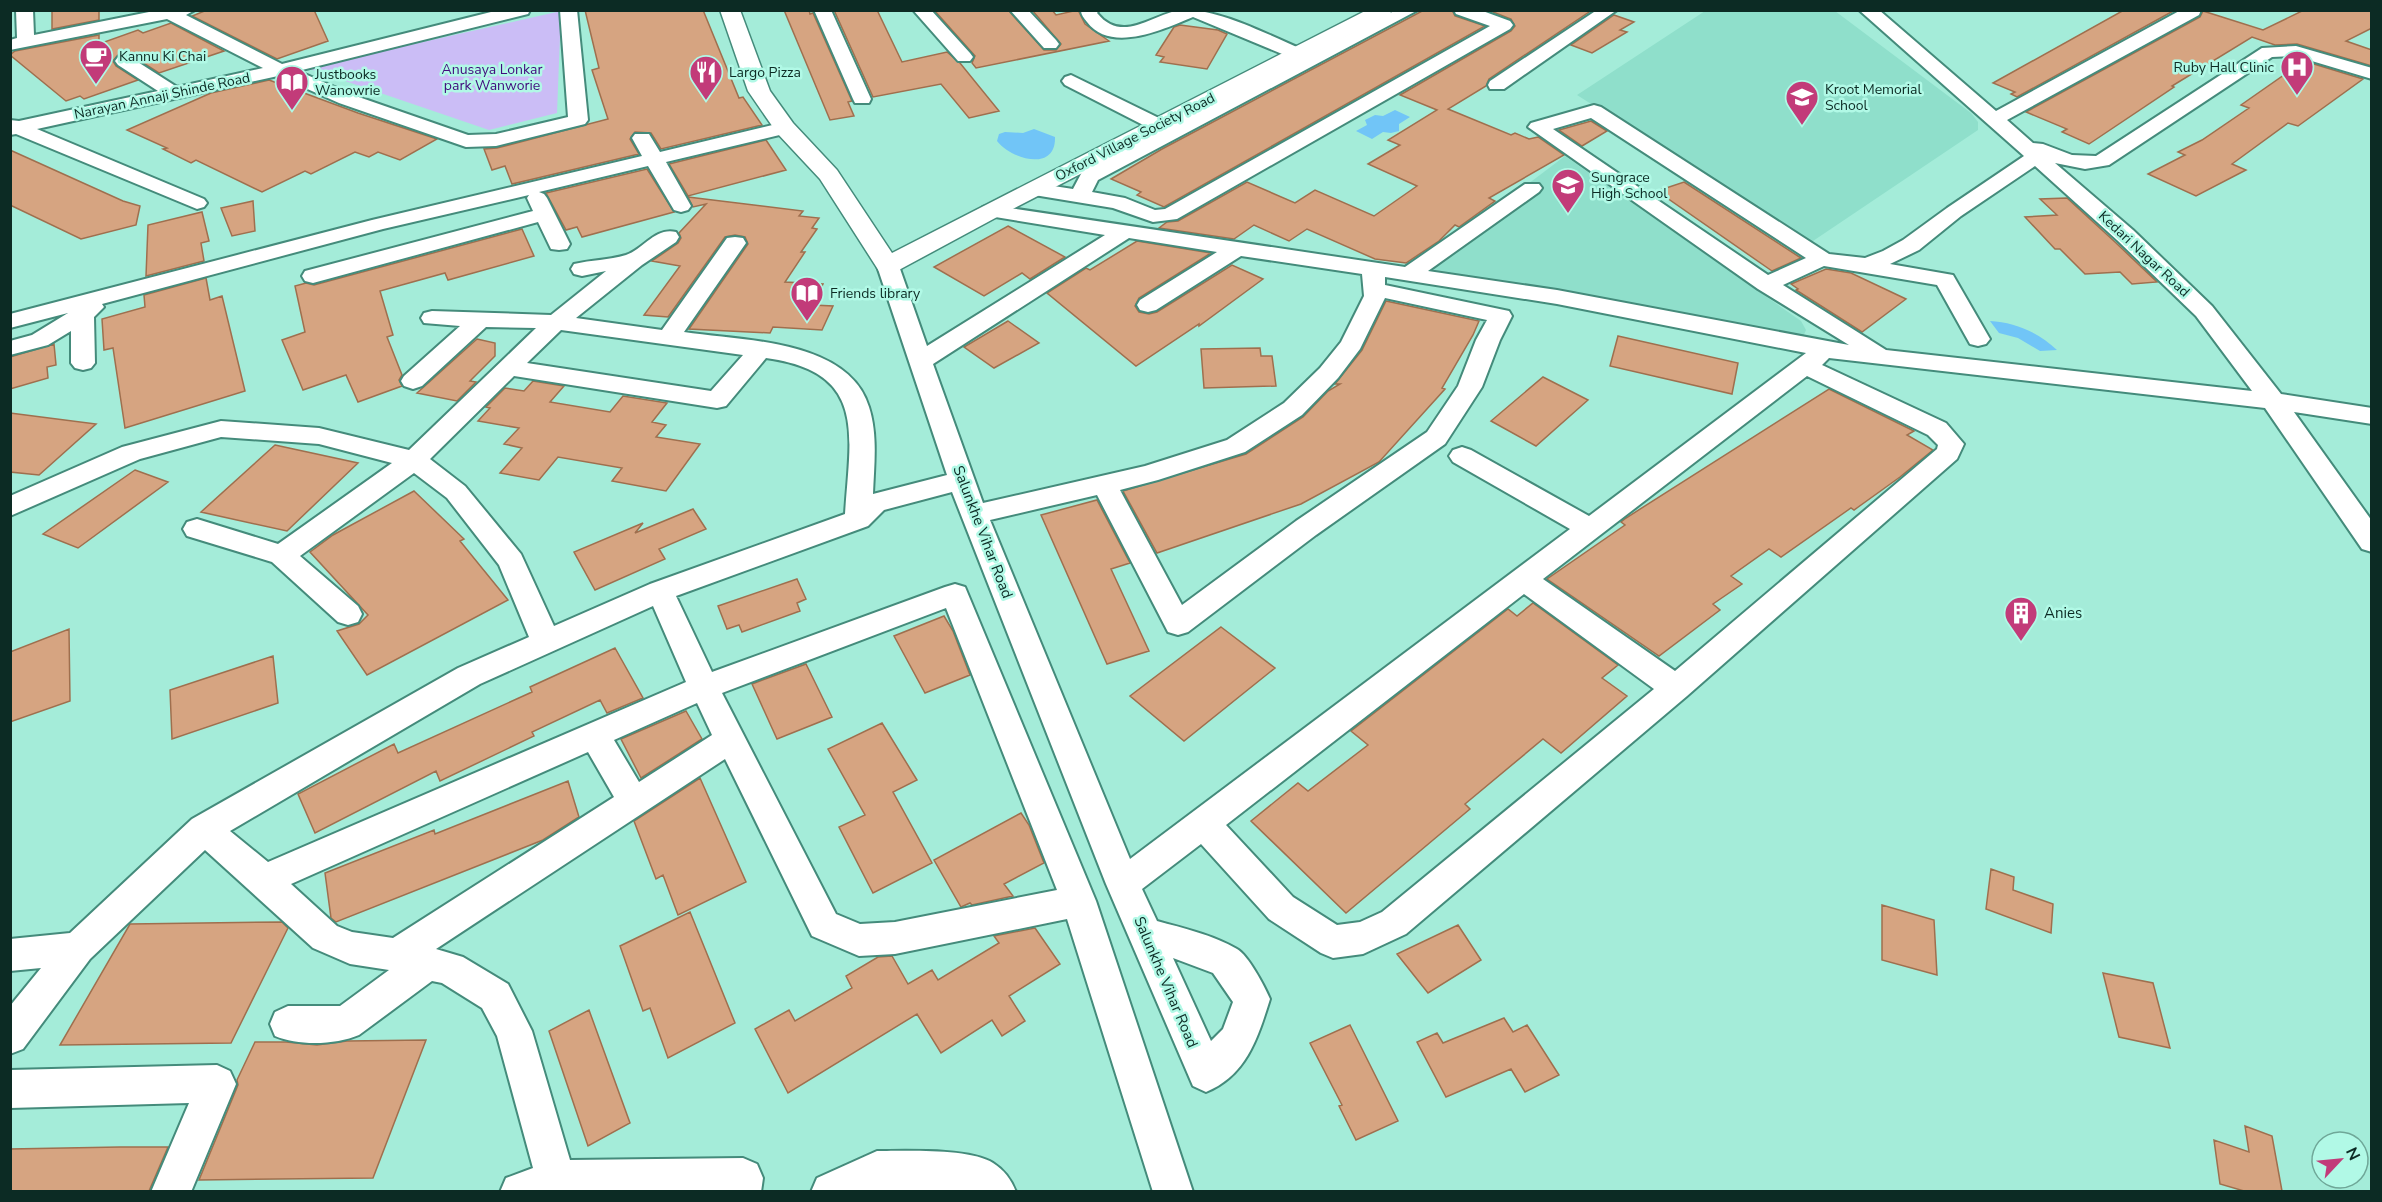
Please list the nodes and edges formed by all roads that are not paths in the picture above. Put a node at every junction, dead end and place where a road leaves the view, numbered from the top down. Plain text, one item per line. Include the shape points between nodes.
1 (24, 10) edge
2 (522, 10) edge
3 (568, 10) edge
4 (730, 10) edge
5 (822, 10) edge
6 (921, 10) edge
7 (1018, 10) edge
8 (1091, 10) edge
9 (1383, 10) edge
10 (1410, 10) edge
11 (1462, 10) edge
12 (1609, 10) edge
13 (1867, 10) edge
14 (1194, 11) edge
15 (2193, 11) edge
16 (178, 12) edge
17 (18, 44) edge
18 (1050, 44) dead end
19 (1298, 54) junction
20 (964, 57) dead end
21 (124, 62) dead end
22 (280, 70) junction
23 (2372, 74) edge
24 (1071, 81) dead end
25 (1497, 85) dead end
26 (174, 93) junction
27 (862, 99) dead end
28 (1993, 120) junction
29 (1158, 125) junction
30 (12, 127) edge
31 (785, 128) junction
32 (642, 138) dead end
33 (2014, 138) junction
34 (2035, 157) junction
35 (654, 160) junction
36 (532, 188) junction
37 (1532, 188) dead end
38 (1035, 189) junction
39 (1075, 196) junction
40 (197, 203) dead end
41 (681, 206) dead end
42 (990, 211) junction
43 (544, 214) junction
44 (1124, 232) junction
45 (668, 237) dead end
46 (735, 243) dead end
47 (559, 244) dead end
48 (1211, 245) junction
49 (1237, 249) junction
50 (1822, 259) junction
51 (634, 260) junction
52 (1854, 264) junction
53 (888, 266) junction
54 (582, 269) dead end
55 (1408, 275) junction
56 (313, 276) dead end
57 (1374, 280) junction
58 (1766, 284) junction
59 (120, 291) junction
60 (82, 314) junction
61 (432, 318) dead end
62 (480, 320) junction
63 (10, 321) edge
64 (556, 322) junction
65 (668, 338) junction
66 (1978, 339) dead end
67 (10, 348) edge
68 (760, 350) junction
69 (1884, 357) junction
70 (1815, 358) junction
71 (921, 361) junction
72 (83, 363) dead end
73 (509, 369) junction
74 (413, 381) dead end
75 (2272, 401) junction
76 (2372, 416) edge
77 (1462, 456) dead end
78 (414, 460) junction
79 (1104, 484) junction
80 (967, 496) junction
81 (10, 507) edge
82 (858, 519) junction
83 (197, 528) dead end
84 (1591, 529) junction
85 (2372, 542) edge
86 (282, 555) junction
87 (1524, 580) junction
88 (660, 591) junction
89 (348, 615) dead end
90 (546, 642) junction
91 (704, 687) junction
92 (1676, 688) junction
93 (595, 736) junction
94 (731, 739) junction
95 (634, 802) junction
96 (1203, 823) junction
97 (204, 829) junction
98 (264, 880) junction
99 (1123, 884) junction
100 (1079, 901) junction
101 (1146, 934) junction
102 (78, 948) junction
103 (10, 955) edge
104 (412, 959) junction
105 (288, 1024) dead end
106 (10, 1036) edge
107 (10, 1089) edge
108 (538, 1186) edge
109 (171, 1191) edge
110 (741, 1191) edge
111 (831, 1191) edge
112 (996, 1191) edge
113 (1173, 1191) edge

1 - 17 street
2 - 22 street, Narayan Annaji Shinde Road
3 - 22 street via 578,120 496,140 466,141 346,99
4 - 31 street, Salunkhe Vihar Road via 759,91
5 - 27 street
6 - 20 street
7 - 18 street
8 - 14 street via 1088,12 1102,28 1123,33
9 - 19 street, Oxford Village Society Road
10 - 39 street via 1089,176
11 - 39 street via 1504,25 1170,216 1153,216 1118,202
12 - 25 street
13 - 28 street, Kedari Nagar Road
14 - 19 street
15 - 28 street
16 - 17 street
16 - 22 street
19 - 29 street, Oxford Village Society Road
21 - 26 street
22 - 26 street, Narayan Annaji Shinde Road
23 - 33 street via 2296,51 2268,52 2102,160 2089,164 2073,162
24 - 29 street
26 - 30 street, Narayan Annaji Shinde Road
28 - 33 street, Kedari Nagar Road
29 - 38 street, Oxford Village Society Road
30 - 40 street
31 - 35 street
31 - 53 street, Salunkhe Vihar Road via 829,175
32 - 35 street
33 - 34 street, Kedari Nagar Road
34 - 52 street via 1911,245 1867,265
34 - 75 street, Kedari Nagar Road via 2204,311
35 - 36 street
35 - 41 street
36 - 43 street
36 - 59 street
37 - 55 street
38 - 39 street
38 - 42 street, Oxford Village Society Road
42 - 44 street
42 - 53 street, Oxford Village Society Road
43 - 47 street
43 - 56 street
44 - 48 street
44 - 71 street
45 - 51 street
46 - 65 street
48 - 49 street
48 - 49 street via 1143,298
49 - 57 street
50 - 52 street
50 - 58 street
50 - 58 street via 1594,111 1538,127
51 - 54 street
51 - 64 street
52 - 66 street via 1945,280
53 - 71 street, Salunkhe Vihar Road
55 - 57 street
55 - 70 street via 1557,297
57 - 79 street via 1375,296 1352,344 1293,409 1236,446
57 - 79 street via 1391,291 1501,316 1470,387 1436,438 1306,528 1178,624
58 - 69 street
59 - 60 street
59 - 63 street
60 - 67 street via 40,340
60 - 72 street
61 - 62 street
62 - 64 street
62 - 74 street
64 - 65 street
64 - 73 street
65 - 68 street
68 - 73 street via 717,400
68 - 82 street via 788,354 820,366 842,380 855,398 862,437
69 - 70 street
69 - 75 street
70 - 84 street
70 - 92 street via 1937,429 1951,444 1948,453
71 - 80 street, Salunkhe Vihar Road
73 - 78 street
75 - 76 street
75 - 85 street, Kedari Nagar Road
77 - 84 street
78 - 81 street via 319,435 221,429 131,453
78 - 86 street
78 - 90 street via 456,492 511,561
79 - 80 street
80 - 82 street via 875,521
80 - 99 street, Salunkhe Vihar Road
82 - 88 street
83 - 86 street
84 - 87 street
86 - 89 street
87 - 92 street
87 - 96 street
88 - 90 street
88 - 91 street
90 - 97 street via 469,676
91 - 93 street
91 - 94 street
91 - 100 street via 955,594
92 - 96 street via 1394,923 1363,938 1333,942 1281,908
93 - 95 street
93 - 98 street
94 - 95 street
94 - 100 street via 825,925 859,940 895,938
95 - 104 street
96 - 99 street
97 - 98 street
97 - 102 street
98 - 104 street via 325,937 350,948
99 - 101 street, Salunkhe Vihar Road
100 - 113 street
101 - 101 street, Salunkhe Vihar Road via 1226,961 1252,999 1238,1040 1206,1073
102 - 103 street
102 - 106 street
104 - 105 street via 346,1023
104 - 108 street via 450,969 495,996 514,1031
107 - 109 street via 217,1083
108 - 110 street via 743,1178
111 - 112 street via 877,1171 924,1171 978,1176

